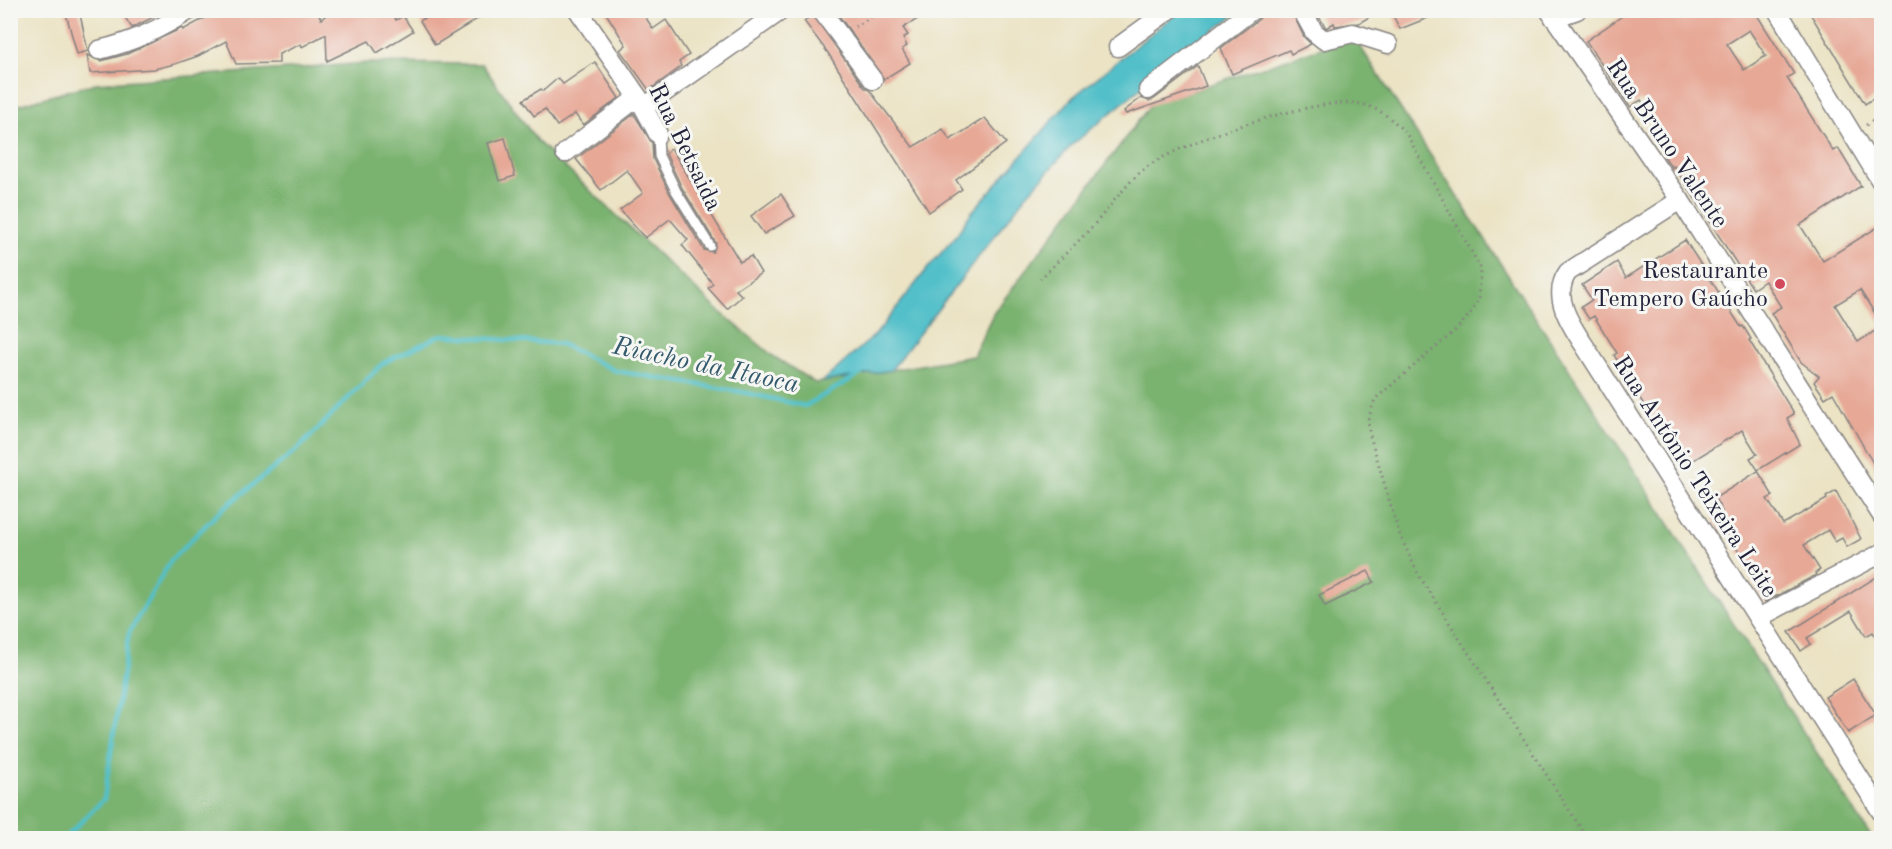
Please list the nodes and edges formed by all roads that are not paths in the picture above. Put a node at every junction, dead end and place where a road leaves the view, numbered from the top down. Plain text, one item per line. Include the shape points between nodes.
1 (190, 10) edge
2 (578, 10) edge
3 (782, 10) edge
4 (821, 10) edge
5 (1169, 10) edge
6 (1252, 10) edge
7 (1302, 10) edge
8 (1577, 10) edge
9 (1777, 10) edge
10 (1552, 14) edge
11 (1388, 44) dead end
12 (1118, 47) dead end
13 (99, 50) dead end
14 (873, 80) dead end
15 (1148, 90) dead end
16 (641, 102) junction
17 (658, 134) joint
18 (565, 153) dead end
19 (1881, 183) edge
20 (1680, 200) junction
21 (710, 246) dead end
22 (1881, 516) edge
23 (1881, 553) edge
24 (1758, 618) junction
25 (1881, 813) edge

1 - 13 street via 154,32
2 - 16 street, Rua Betsaida
3 - 16 street
4 - 14 street
5 - 12 street
6 - 15 street
7 - 11 street via 1314,32 1324,40 1353,33
8 - 10 street
9 - 19 street
10 - 20 street, Rua Bruno Valente
16 - 17 street, Rua Betsaida
16 - 18 street
17 - 21 lane, Rua Betsaida via 659,156
20 - 22 street, Rua Bruno Valente
20 - 24 street, Rua Antônio Teixeira Leite via 1568,272 1560,296 1591,356
23 - 24 street
24 - 25 street, Rua Antônio Teixeira Leite

